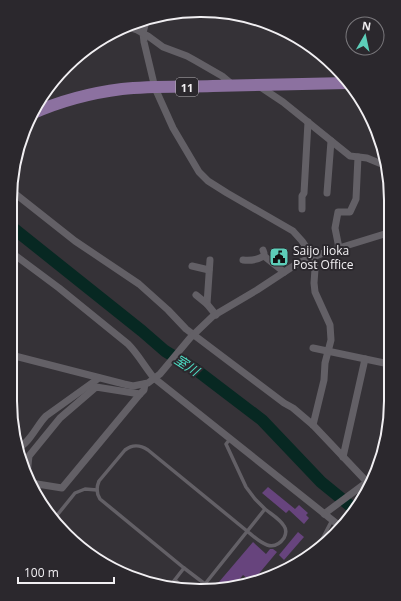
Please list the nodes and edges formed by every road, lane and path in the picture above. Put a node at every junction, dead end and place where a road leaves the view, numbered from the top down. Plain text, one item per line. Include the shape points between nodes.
1 (145, 26) edge
2 (135, 29) edge
3 (143, 33) junction
4 (341, 83) edge
5 (257, 85) junction
6 (234, 86) junction
7 (156, 88) junction
8 (42, 109) edge
9 (308, 122) junction
10 (331, 141) junction
11 (358, 157) junction
12 (380, 163) edge
13 (327, 193) dead end
14 (17, 195) edge
15 (302, 209) dead end
16 (384, 234) edge
17 (339, 248) junction
18 (17, 257) edge
19 (312, 258) junction
20 (210, 260) dead end
21 (243, 260) dead end
22 (192, 266) dead end
23 (209, 270) junction
24 (284, 272) junction
25 (196, 295) dead end
26 (207, 304) junction
27 (216, 315) junction
28 (192, 336) junction
29 (313, 348) dead end
30 (328, 351) junction
31 (17, 357) edge
32 (365, 359) junction
33 (384, 363) edge
34 (157, 376) junction
35 (99, 378) junction
36 (145, 384) junction
37 (140, 394) junction
38 (313, 425) junction
39 (230, 439) junction
40 (23, 446) edge
41 (343, 457) junction
42 (28, 463) edge
43 (364, 483) edge
44 (37, 484) edge
45 (361, 488) edge
46 (97, 490) junction
47 (265, 509) junction
48 (327, 512) junction
49 (57, 515) edge
50 (332, 520) junction
51 (336, 523) edge
52 (247, 531) junction
53 (324, 535) edge
54 (184, 568) junction
55 (175, 580) joint
56 (178, 582) edge

1 - 3 street
2 - 3 street
3 - 6 street via 163,47 187,56 222,76
3 - 7 street
4 - 5 highway, 11
5 - 6 highway, 11
5 - 9 street
6 - 7 highway, 11
7 - 8 highway, 11 via 97,93
7 - 19 street via 173,128 199,172 208,181 293,231
9 - 10 street
9 - 15 street
10 - 11 street via 350,156
10 - 13 street
11 - 12 street
11 - 17 street via 355,203 350,212 338,212 335,228
14 - 28 street via 75,241 139,284 172,313
16 - 17 street
17 - 19 street
18 - 34 street via 128,344 143,365
19 - 24 street
19 - 30 street via 315,269 315,292 330,325 331,340
20 - 23 street
21 - 24 street via 251,261 263,253
22 - 23 street
23 - 26 street
24 - 27 street
25 - 26 street
26 - 27 street
27 - 28 street
28 - 34 street
28 - 38 street
29 - 30 street
30 - 32 street
30 - 38 street
31 - 35 street
32 - 33 street
32 - 41 street
34 - 36 street
34 - 39 street
35 - 36 street via 133,386
35 - 40 street via 46,416
36 - 37 street
37 - 42 street via 96,387 60,418 29,456
37 - 44 street via 62,488
38 - 41 street
39 - 47 lane via 226,444 246,486
39 - 48 street
41 - 43 street
45 - 48 street
46 - 49 lane via 86,489 75,493
46 - 52 lane via 99,481 125,450 138,446 148,450
46 - 54 lane via 100,499
47 - 52 lane
47 - 52 lane via 285,526 286,532 282,540 276,546 264,544
48 - 50 street
50 - 51 street
50 - 53 lane
52 - 54 lane via 205,584
54 - 55 lane
55 - 56 lane

